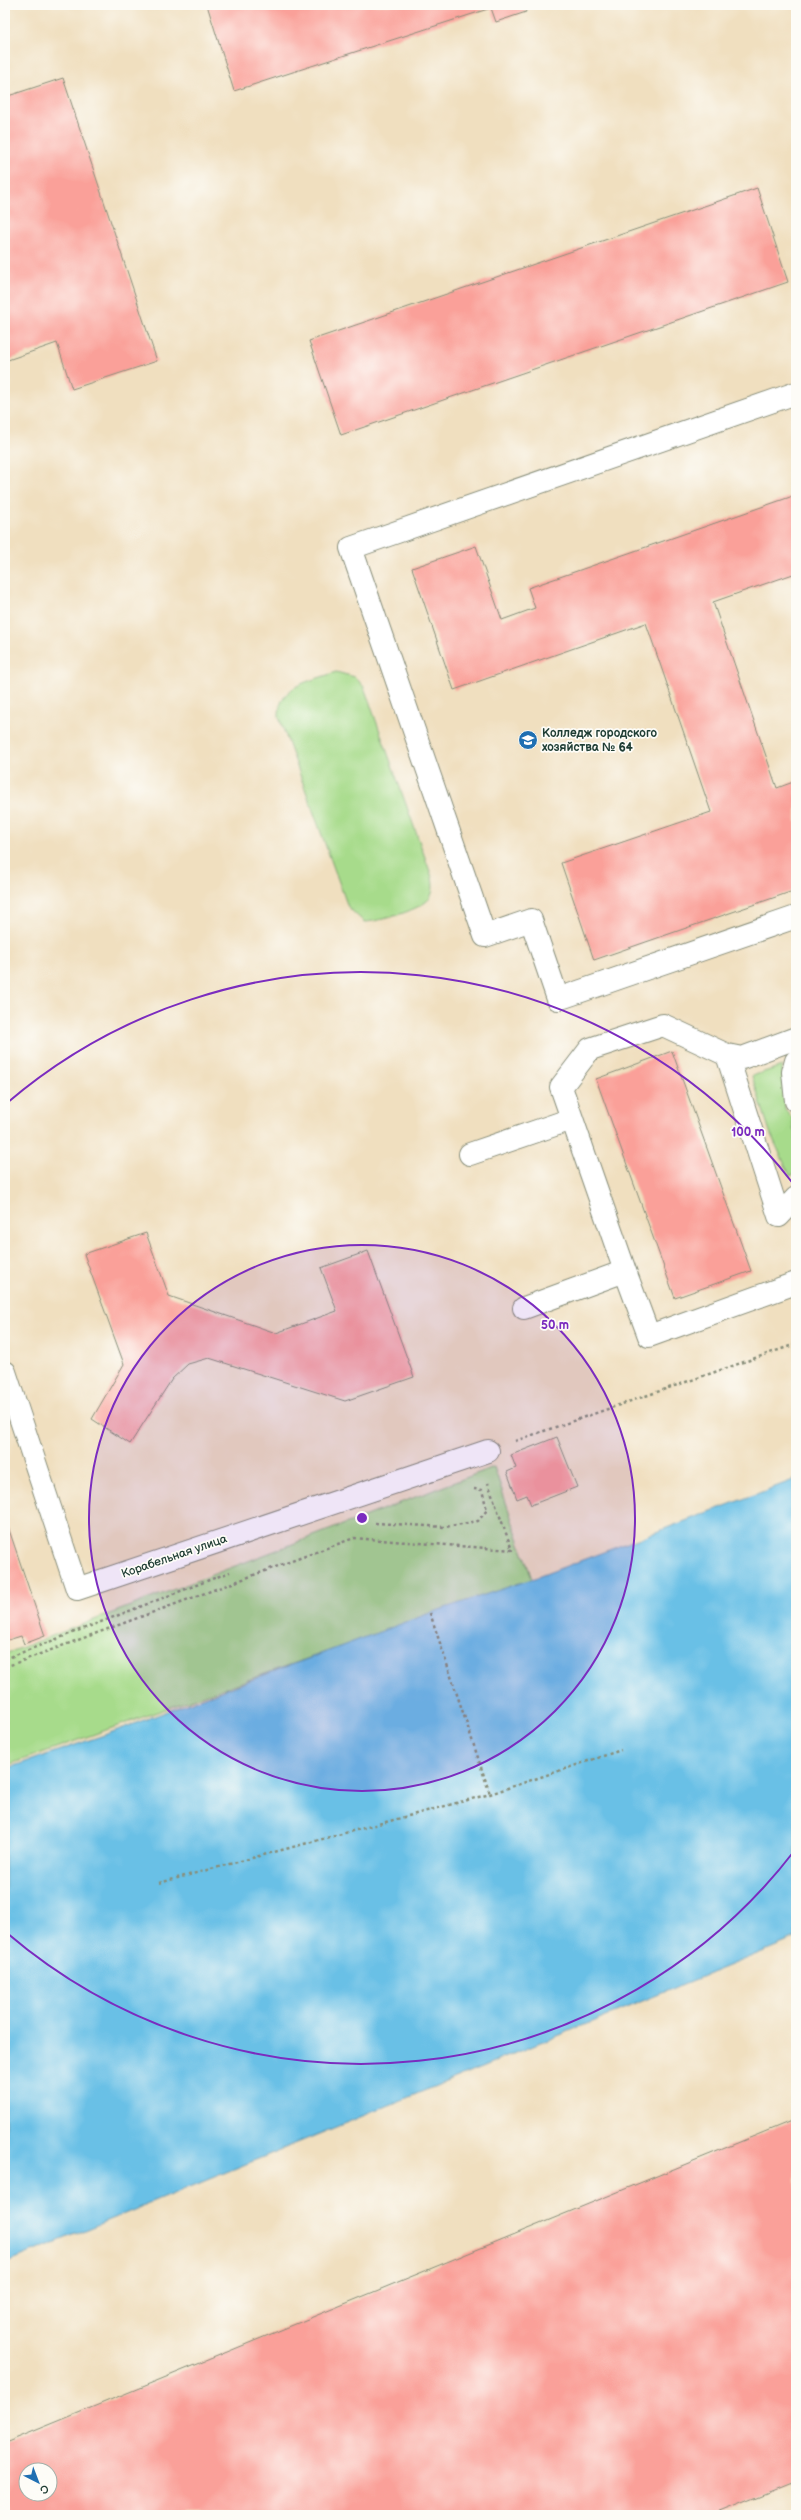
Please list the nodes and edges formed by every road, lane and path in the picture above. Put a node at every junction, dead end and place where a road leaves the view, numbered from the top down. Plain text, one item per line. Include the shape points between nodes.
1 (796, 393) edge
2 (796, 917) edge
3 (796, 1038) edge
4 (727, 1055) junction
5 (796, 1061) edge
6 (796, 1101) edge
7 (572, 1119) junction
8 (470, 1154) dead end
9 (796, 1198) edge
10 (625, 1271) junction
11 (796, 1283) edge
12 (524, 1308) dead end
13 (796, 1344) edge
14 (5, 1372) edge
15 (484, 1452) junction
16 (468, 1488) dead end
17 (368, 1522) dead end
18 (234, 1571) dead end
19 (430, 1613) dead end
20 (5, 1659) edge
21 (5, 1667) edge
22 (621, 1750) dead end
23 (490, 1794) junction
24 (159, 1883) dead end

1 - 2 street via 351,548 485,936 531,920 558,999
3 - 4 street via 742,1058
4 - 7 street via 663,1025 590,1048 561,1087
4 - 9 street via 779,1216
5 - 6 street via 793,1072
7 - 8 street
7 - 10 street
10 - 11 street via 649,1336
10 - 12 street
13 - 15 path
14 - 15 street, Корабельная улица via 77,1589
15 - 21 path via 512,1550 354,1538
16 - 17 path via 482,1490 487,1510 478,1521 445,1527
18 - 20 path
19 - 23 path
22 - 23 path
23 - 24 path

